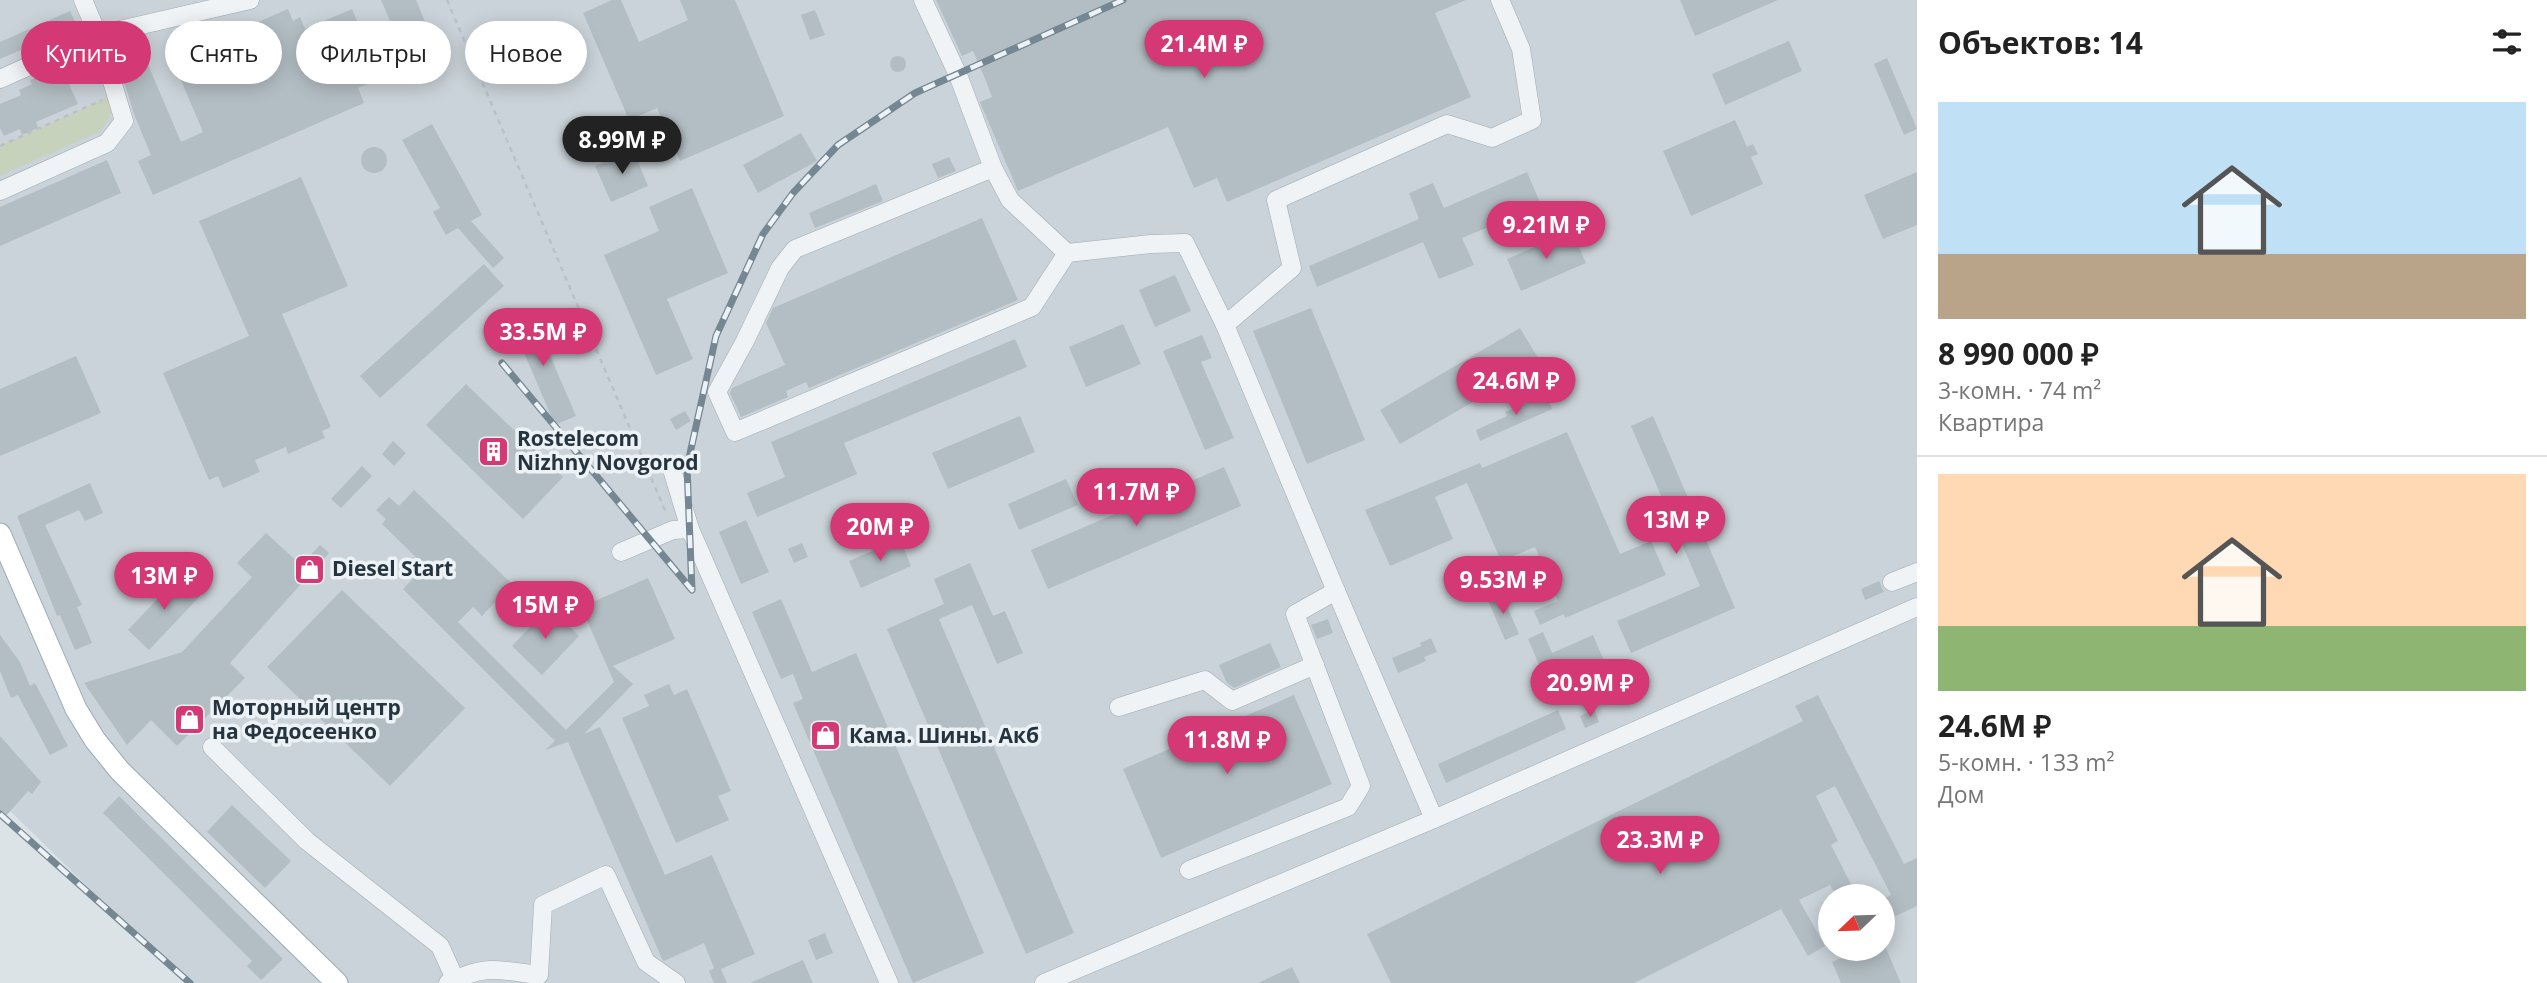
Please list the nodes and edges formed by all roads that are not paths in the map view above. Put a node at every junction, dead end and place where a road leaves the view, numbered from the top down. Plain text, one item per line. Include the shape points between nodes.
1 (83, 0) edge
2 (250, 0) edge
3 (923, 0) edge
4 (1500, 0) edge
5 (92, 21) edge
6 (151, 23) edge
7 (21, 70) edge
8 (0, 79) edge
9 (113, 84) edge
10 (993, 168) junction
11 (0, 191) edge
12 (1067, 253) junction
13 (1225, 325) junction
14 (673, 473) dead end
15 (682, 530) junction
16 (0, 534) edge
17 (621, 552) dead end
18 (6, 563) edge
19 (1917, 572) edge
20 (1892, 582) dead end
21 (1336, 591) junction
22 (1917, 607) edge
23 (1315, 665) junction
24 (1119, 707) dead end
25 (212, 747) dead end
26 (1434, 819) junction
27 (1189, 870) dead end
28 (452, 981) edge
29 (1052, 981) edge
30 (337, 983) edge
31 (676, 983) edge
32 (889, 983) edge

1 - 5 street
2 - 6 street
3 - 10 street
4 - 13 street via 1521,49 1532,120 1492,138 1447,124 1276,200 1292,268
7 - 8 street
9 - 11 street via 124,121 107,143
10 - 12 street via 1010,200
10 - 12 street via 794,249 717,392 735,432 1032,307
12 - 13 street via 1185,243
13 - 21 street
14 - 15 street
15 - 17 street
15 - 32 street
16 - 18 main road
18 - 30 main road via 95,740 120,771
19 - 20 street
21 - 23 street via 1295,614
21 - 26 street
22 - 26 street
23 - 24 street via 1233,701 1205,680
23 - 27 street via 1361,786 1348,807
25 - 28 street via 307,841 440,946
26 - 29 street
28 - 31 street via 486,969 539,975 543,905 606,875 646,962

